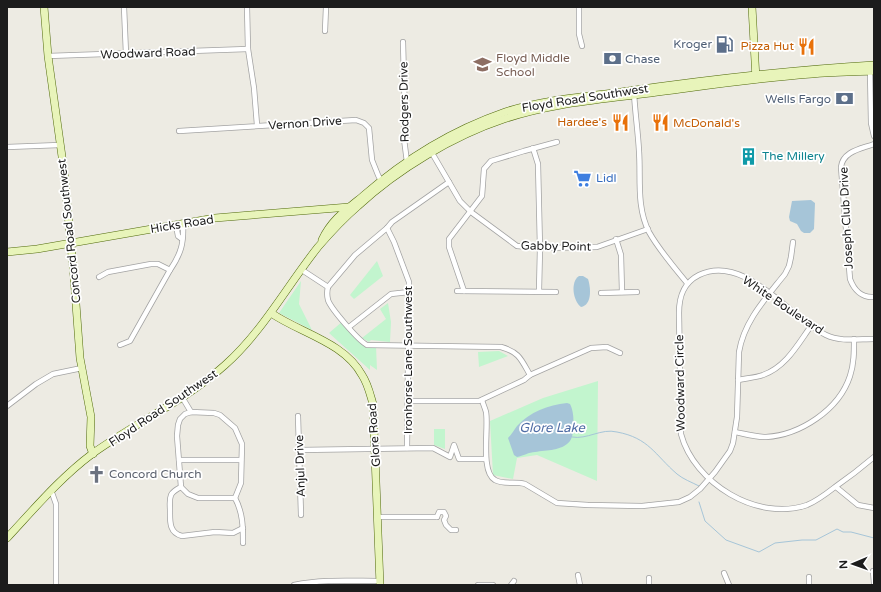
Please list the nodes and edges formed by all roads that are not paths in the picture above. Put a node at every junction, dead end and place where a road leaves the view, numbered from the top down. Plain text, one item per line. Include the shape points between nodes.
1 (44, 7) edge
2 (124, 7) edge
3 (247, 7) edge
4 (326, 7) edge
5 (579, 7) edge
6 (752, 7) edge
7 (325, 31) dead end
8 (403, 42) dead end
9 (582, 46) dead end
10 (248, 49) junction
11 (126, 54) junction
12 (48, 56) junction
13 (873, 69) edge
14 (756, 77) junction
15 (634, 92) junction
16 (256, 125) junction
17 (179, 131) dead end
18 (874, 136) edge
19 (557, 142) dead end
20 (874, 144) edge
21 (60, 145) junction
22 (7, 146) edge
23 (533, 148) junction
24 (432, 153) junction
25 (406, 162) junction
26 (382, 182) junction
27 (448, 182) junction
28 (368, 191) junction
29 (357, 206) junction
30 (349, 207) junction
31 (332, 208) junction
32 (317, 209) junction
33 (471, 212) junction
34 (334, 221) junction
35 (179, 224) junction
36 (387, 228) junction
37 (648, 229) junction
38 (616, 239) junction
39 (793, 242) dead end
40 (71, 243) junction
41 (320, 245) junction
42 (540, 248) junction
43 (7, 252) edge
44 (170, 270) junction
45 (302, 270) junction
46 (99, 277) dead end
47 (687, 283) junction
48 (328, 287) junction
49 (457, 291) dead end
50 (464, 291) junction
51 (539, 291) junction
52 (409, 292) junction
53 (556, 292) dead end
54 (601, 292) dead end
55 (622, 292) junction
56 (637, 292) dead end
57 (770, 293) junction
58 (874, 297) edge
59 (271, 313) junction
60 (811, 326) junction
61 (349, 327) junction
62 (854, 339) junction
63 (874, 339) edge
64 (120, 345) dead end
65 (408, 346) junction
66 (620, 353) dead end
67 (82, 368) junction
68 (530, 375) junction
69 (738, 380) junction
70 (182, 397) junction
71 (482, 400) junction
72 (408, 401) junction
73 (7, 406) edge
74 (191, 412) junction
75 (298, 416) dead end
76 (735, 432) junction
77 (408, 448) junction
78 (300, 450) junction
79 (375, 450) junction
80 (93, 454) junction
81 (874, 457) edge
82 (486, 459) junction
83 (179, 460) junction
84 (241, 460) junction
85 (709, 478) junction
86 (181, 487) junction
87 (836, 487) junction
88 (51, 490) junction
89 (235, 498) junction
90 (874, 508) edge
91 (301, 515) dead end
92 (437, 517) junction
93 (378, 518) junction
94 (444, 520) junction
95 (243, 528) junction
96 (456, 530) dead end
97 (7, 538) edge
98 (242, 543) dead end
99 (873, 571) dead end
100 (724, 573) dead end
101 (578, 575) dead end
102 (809, 577) dead end
103 (649, 578) dead end
104 (380, 583) edge
105 (874, 583) edge
106 (56, 585) edge
107 (294, 585) edge
108 (478, 585) edge
109 (492, 585) edge
110 (580, 585) edge
111 (649, 585) edge
112 (729, 585) edge
113 (809, 585) edge

1 - 12 main road, Concord Road Southwest
2 - 11 street
3 - 10 street
4 - 7 street
5 - 9 street
6 - 14 main road
8 - 25 street, Rodgers Drive
10 - 11 street, Woodward Road
10 - 16 street
11 - 12 street, Woodward Road
12 - 21 main road, Concord Road Southwest
13 - 14 main road, Floyd Road Southwest via 799,70
13 - 18 street via 871,123
14 - 15 main road, Floyd Road Southwest
15 - 24 main road, Floyd Road Southwest via 518,114 485,126
15 - 25 main road, Floyd Road Southwest via 546,102 507,112 475,124
15 - 37 street via 640,152 640,199
16 - 17 street, Vernon Drive
16 - 26 street, Vernon Drive via 340,120 364,123 369,128 372,160
19 - 23 street
20 - 58 street, Joseph Club Drive via 847,154 841,167 850,279 855,290 865,296
21 - 22 street
21 - 40 main road, Concord Road Southwest
23 - 33 street via 491,161 484,170 482,196
23 - 42 street via 538,164
24 - 26 main road, Floyd Road Southwest
24 - 27 street, Gabby Point
25 - 26 main road, Floyd Road Southwest
26 - 28 main road, Floyd Road Southwest
26 - 29 main road, Floyd Road Southwest
27 - 33 street, Gabby Point via 460,201
27 - 36 street
28 - 30 main road, Floyd Road Southwest
28 - 31 main road
29 - 30 main road, Hicks Road
29 - 41 main road, Floyd Road Southwest
30 - 31 main road, Hicks Road
30 - 34 main road, Floyd Road Southwest
31 - 32 main road, Hicks Road
32 - 34 main road via 334,212
32 - 35 main road, Hicks Road via 228,216
33 - 42 street, Gabby Point via 517,246
33 - 50 street via 450,239 449,247
34 - 41 main road, Floyd Road Southwest via 325,232
35 - 40 main road, Hicks Road
35 - 44 street via 178,236 182,239 182,247
36 - 48 street via 357,253
36 - 52 street, Ironhorse Lane Southwest via 409,282
37 - 38 street, Gabby Point
37 - 47 street
38 - 42 street, Gabby Point via 598,247
38 - 55 street via 621,255
39 - 57 street via 789,266
40 - 43 main road, Hicks Road
40 - 67 main road, Concord Road Southwest
41 - 45 main road, Floyd Road Southwest
42 - 51 street
44 - 46 street via 158,264 151,264 108,272
44 - 64 street via 130,340
45 - 48 street
45 - 59 main road, Floyd Road Southwest
47 - 57 street, White Boulevard via 702,274 721,270 743,277
47 - 85 street, Woodward Circle via 679,302 681,434 688,452
48 - 61 street via 331,306
49 - 50 street
50 - 51 street
51 - 53 street
52 - 61 street via 391,294
52 - 65 street, Ironhorse Lane Southwest
54 - 55 street
55 - 56 street
57 - 60 street, White Boulevard
57 - 69 street via 746,327 739,352
59 - 70 main road, Floyd Road Southwest via 231,360
59 - 79 main road, Glore Road via 328,343 354,363 368,386 373,404
60 - 62 street, White Boulevard via 834,338
60 - 69 street via 785,362 776,369
61 - 65 street via 368,345
62 - 63 street, White Boulevard
62 - 76 street via 850,376 836,400 823,414 790,432 778,435 760,437
65 - 68 street via 501,347 512,350 520,357
65 - 72 street, Ironhorse Lane Southwest
66 - 68 street via 607,347 591,348
67 - 73 street via 53,374
67 - 80 main road, Concord Road Southwest via 91,417 90,446
68 - 71 street
69 - 76 street
70 - 74 street
70 - 80 main road, Floyd Road Southwest
71 - 72 street
71 - 82 street via 486,412
72 - 77 street, Ironhorse Lane Southwest
74 - 83 street via 185,414 178,425
74 - 84 street via 214,413 231,424 242,444
75 - 78 street, Anjul Drive
76 - 85 street via 730,451
77 - 79 street
77 - 82 street via 433,448 450,457 454,445 458,459
78 - 79 street
78 - 91 street, Anjul Drive
79 - 93 main road, Glore Road
80 - 88 main road, Floyd Road Southwest
81 - 87 street, Woodward Circle
82 - 85 street via 493,480 525,484 558,503 616,506 673,503 690,497
83 - 84 street
83 - 86 street
84 - 89 street via 241,483
85 - 87 street, Woodward Circle via 720,488 746,502 780,509 808,505
86 - 89 street via 188,494 198,498
86 - 95 street via 172,494 170,500 170,523 172,531 177,535 233,533
87 - 90 street via 858,506
88 - 97 main road, Floyd Road Southwest
88 - 106 street via 56,504
89 - 95 street
92 - 93 street
92 - 94 street via 439,521
92 - 94 street via 439,512 444,512
93 - 104 main road, Glore Road
94 - 96 street via 448,528
95 - 98 street
99 - 105 street
100 - 112 street
101 - 110 street
102 - 113 street
103 - 111 street
104 - 107 street via 340,581
108 - 109 street

